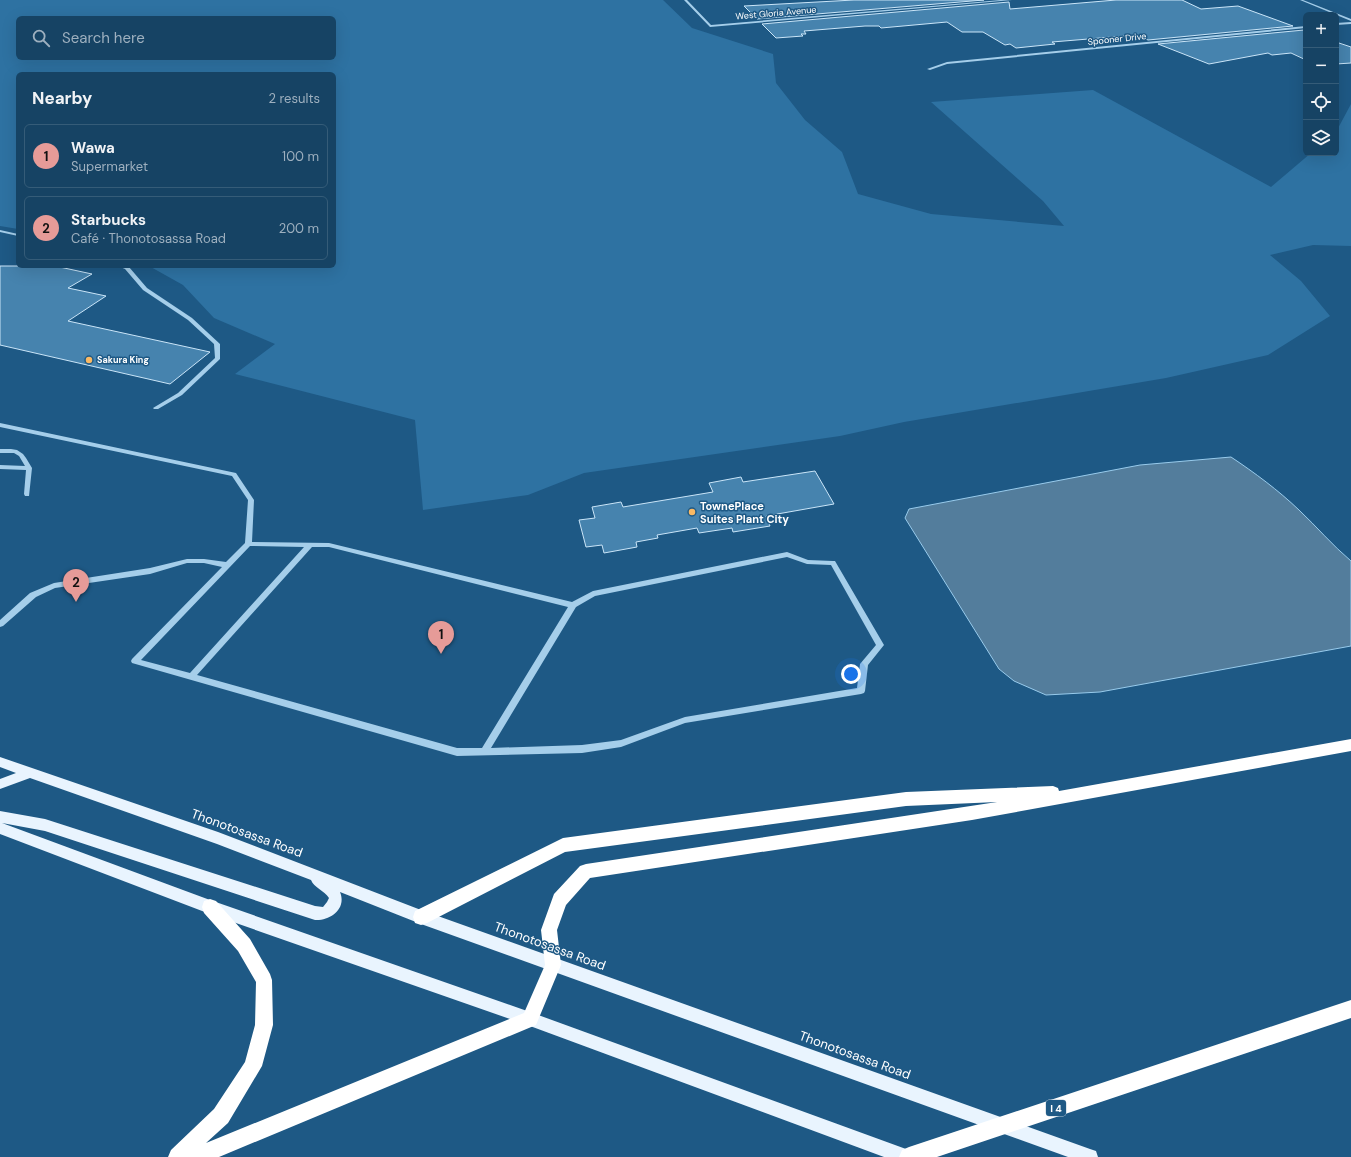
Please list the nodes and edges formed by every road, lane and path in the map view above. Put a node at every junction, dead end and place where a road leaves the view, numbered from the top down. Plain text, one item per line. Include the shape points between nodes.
1 (685, 0) edge
2 (1011, 0) edge
3 (1301, 0) edge
4 (1351, 22) edge
5 (1339, 24) edge
6 (1303, 27) edge
7 (929, 69) dead end
8 (0, 231) edge
9 (16, 235) edge
10 (127, 268) edge
11 (156, 408) dead end
12 (0, 425) edge
13 (0, 451) edge
14 (0, 467) edge
15 (29, 468) junction
16 (27, 494) dead end
17 (248, 544) junction
18 (310, 545) junction
19 (228, 565) junction
20 (573, 605) junction
21 (0, 624) edge
22 (191, 677) junction
23 (1351, 745) edge
24 (485, 751) junction
25 (0, 762) edge
26 (29, 773) junction
27 (0, 784) edge
28 (1100, 792) junction
29 (0, 817) edge
30 (0, 828) edge
31 (306, 872) junction
32 (210, 907) junction
33 (421, 917) junction
34 (553, 964) junction
35 (1351, 1009) edge
36 (530, 1019) junction
37 (178, 1157) edge
38 (196, 1157) edge
39 (906, 1157) edge
40 (909, 1157) edge
41 (1090, 1157) edge

1 - 2 street, West Gloria Avenue via 710,26
3 - 4 street
4 - 5 street
6 - 7 street, Spooner Drive via 947,63
8 - 9 street
10 - 11 street via 145,289 190,319 217,344 218,358 180,394
12 - 17 street via 234,474 251,500
13 - 15 street via 18,452
14 - 15 street
15 - 16 street
17 - 18 street
17 - 19 street
18 - 20 street via 329,545
18 - 22 street
19 - 21 street via 188,561 150,571 54,586 33,595
19 - 22 street via 135,661
20 - 24 street
20 - 24 street via 593,594 787,554 807,562 833,563 880,645 864,664 861,691 684,720 621,743 582,749
22 - 24 street via 457,752
23 - 28 highway
25 - 26 main road, Thonotosassa Road
26 - 27 main road
26 - 31 main road, Thonotosassa Road via 218,838
28 - 33 highway via 906,799 563,845
28 - 34 highway via 586,871 560,900 557,907 549,930
29 - 31 main road via 65,831 323,914 334,904 334,893
30 - 32 main road
31 - 33 main road, Thonotosassa Road
32 - 36 main road
32 - 37 highway via 244,945 264,980 264,1025 253,1066 221,1116
33 - 34 main road, Thonotosassa Road
34 - 36 highway
34 - 41 main road, Thonotosassa Road
35 - 40 highway, I 4
36 - 38 highway
36 - 39 main road

